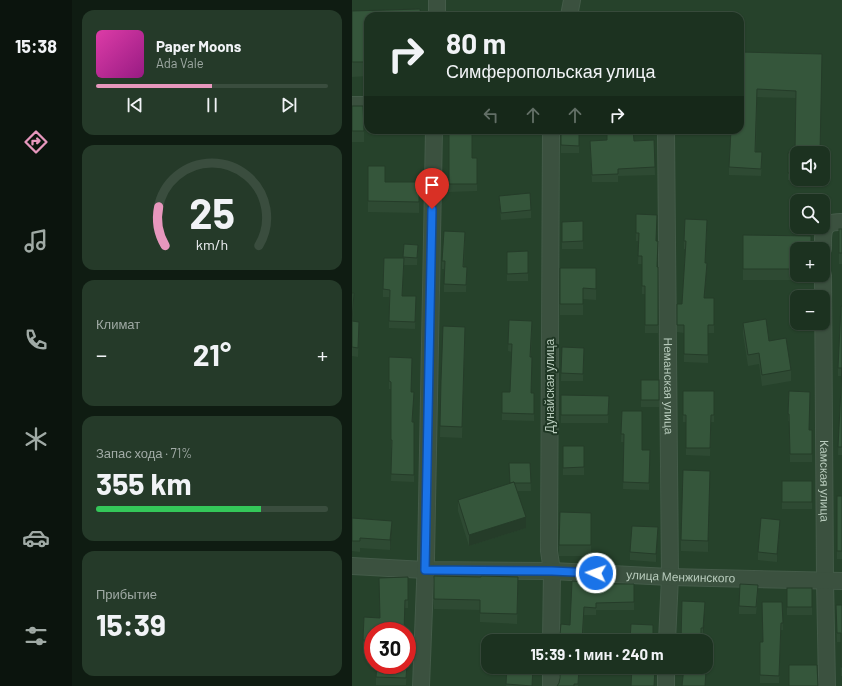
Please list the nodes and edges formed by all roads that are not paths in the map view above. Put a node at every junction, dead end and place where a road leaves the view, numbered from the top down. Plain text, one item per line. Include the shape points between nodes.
1 (437, 0) edge
2 (572, 0) edge
3 (437, 12) edge
4 (570, 12) edge
5 (352, 105) edge
6 (364, 105) edge
7 (434, 134) edge
8 (551, 134) edge
9 (666, 134) edge
10 (834, 223) edge
11 (823, 242) edge
12 (823, 282) edge
13 (352, 566) edge
14 (425, 570) junction
15 (552, 571) junction
16 (670, 576) junction
17 (825, 580) junction
18 (842, 581) edge
19 (552, 634) edge
20 (667, 634) edge
21 (551, 674) edge
22 (666, 674) edge
23 (421, 686) edge
24 (551, 686) edge
25 (666, 686) edge
26 (827, 686) edge

1 - 3 street
2 - 4 street
5 - 6 street
7 - 14 street
8 - 15 street, Дунайская улица via 549,551
9 - 16 street, Неманская улица
10 - 11 street via 823,232
12 - 17 street, Камская улица
13 - 14 street, улица Менжинского
14 - 15 street, улица Менжинского
14 - 23 street
15 - 16 street, улица Менжинского
15 - 19 street, Дунайская улица
16 - 17 street, улица Менжинского
16 - 20 street, Неманская улица
17 - 18 street, улица Менжинского
17 - 26 street, Камская улица
21 - 24 street
22 - 25 street

